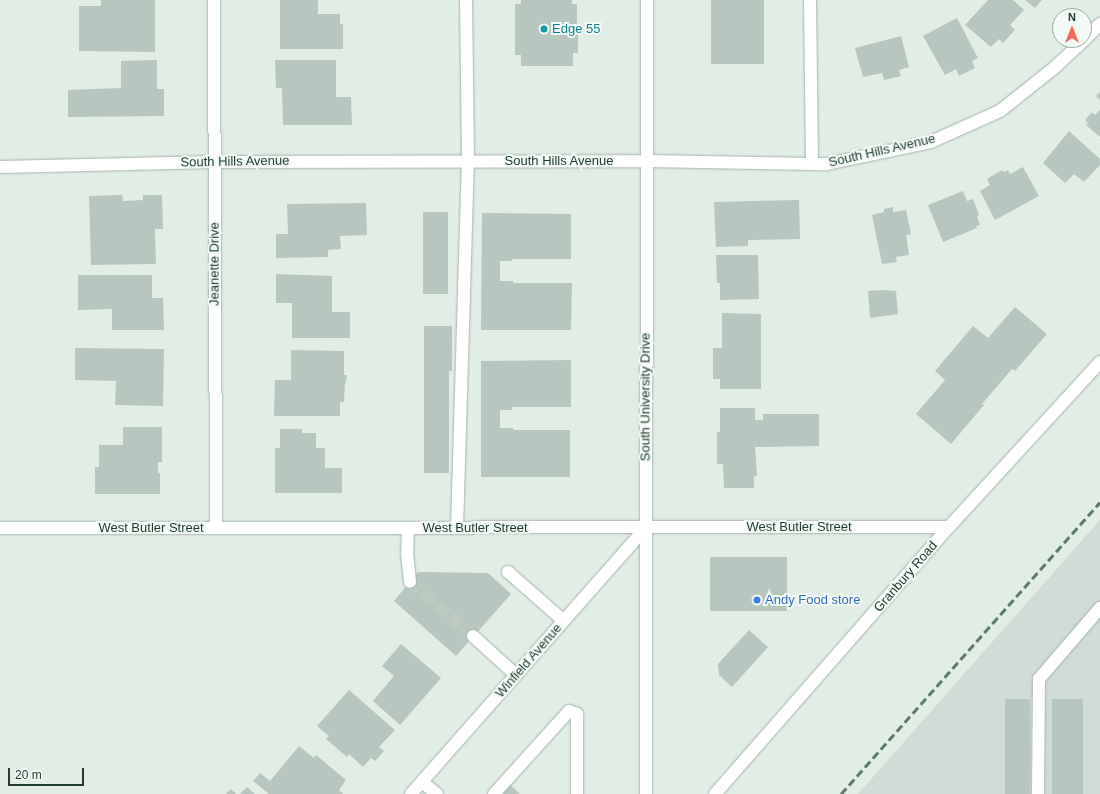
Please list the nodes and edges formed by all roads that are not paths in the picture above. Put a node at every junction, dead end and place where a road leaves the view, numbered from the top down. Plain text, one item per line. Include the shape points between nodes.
1 (214, 0) edge
2 (466, 0) edge
3 (647, 0) edge
4 (810, 0) edge
5 (1100, 24) edge
6 (1092, 32) edge
7 (1075, 48) edge
8 (468, 161) junction
9 (647, 161) junction
10 (215, 162) junction
11 (812, 164) junction
12 (0, 167) edge
13 (1100, 362) edge
14 (646, 527) junction
15 (949, 527) junction
16 (0, 528) edge
17 (216, 528) junction
18 (408, 528) junction
19 (457, 528) junction
20 (508, 572) dead end
21 (410, 582) tunnel mouth
22 (1100, 608) edge
23 (564, 621) junction
24 (473, 636) tunnel mouth
25 (516, 675) junction
26 (422, 782) junction
27 (411, 794) edge
28 (437, 794) edge
29 (494, 794) edge
30 (576, 794) edge
31 (646, 794) edge
32 (715, 794) edge
33 (1038, 794) edge

1 - 10 street, Jeanette Drive
2 - 8 street
3 - 9 street, South University Drive
4 - 11 street
5 - 6 street, South Hills Avenue
7 - 11 street, South Hills Avenue via 1000,111 931,142 827,164
8 - 9 street, South Hills Avenue
8 - 10 street, South Hills Avenue
8 - 19 street
9 - 11 street, South Hills Avenue
9 - 14 street, South University Drive
10 - 12 street, South Hills Avenue
10 - 17 street, Jeanette Drive
13 - 15 street, Granbury Road
14 - 15 street, West Butler Street
14 - 19 street, West Butler Street
14 - 23 street, Winfield Avenue
14 - 31 street, South University Drive
15 - 32 street, Granbury Road
16 - 17 street, West Butler Street
17 - 18 street, West Butler Street
18 - 19 street, West Butler Street
18 - 21 street
20 - 23 street
22 - 33 street via 1039,679
23 - 25 street, Winfield Avenue
24 - 25 street
25 - 26 street, Winfield Avenue
26 - 27 street, Winfield Avenue
26 - 28 street
29 - 30 street via 569,711 577,714

